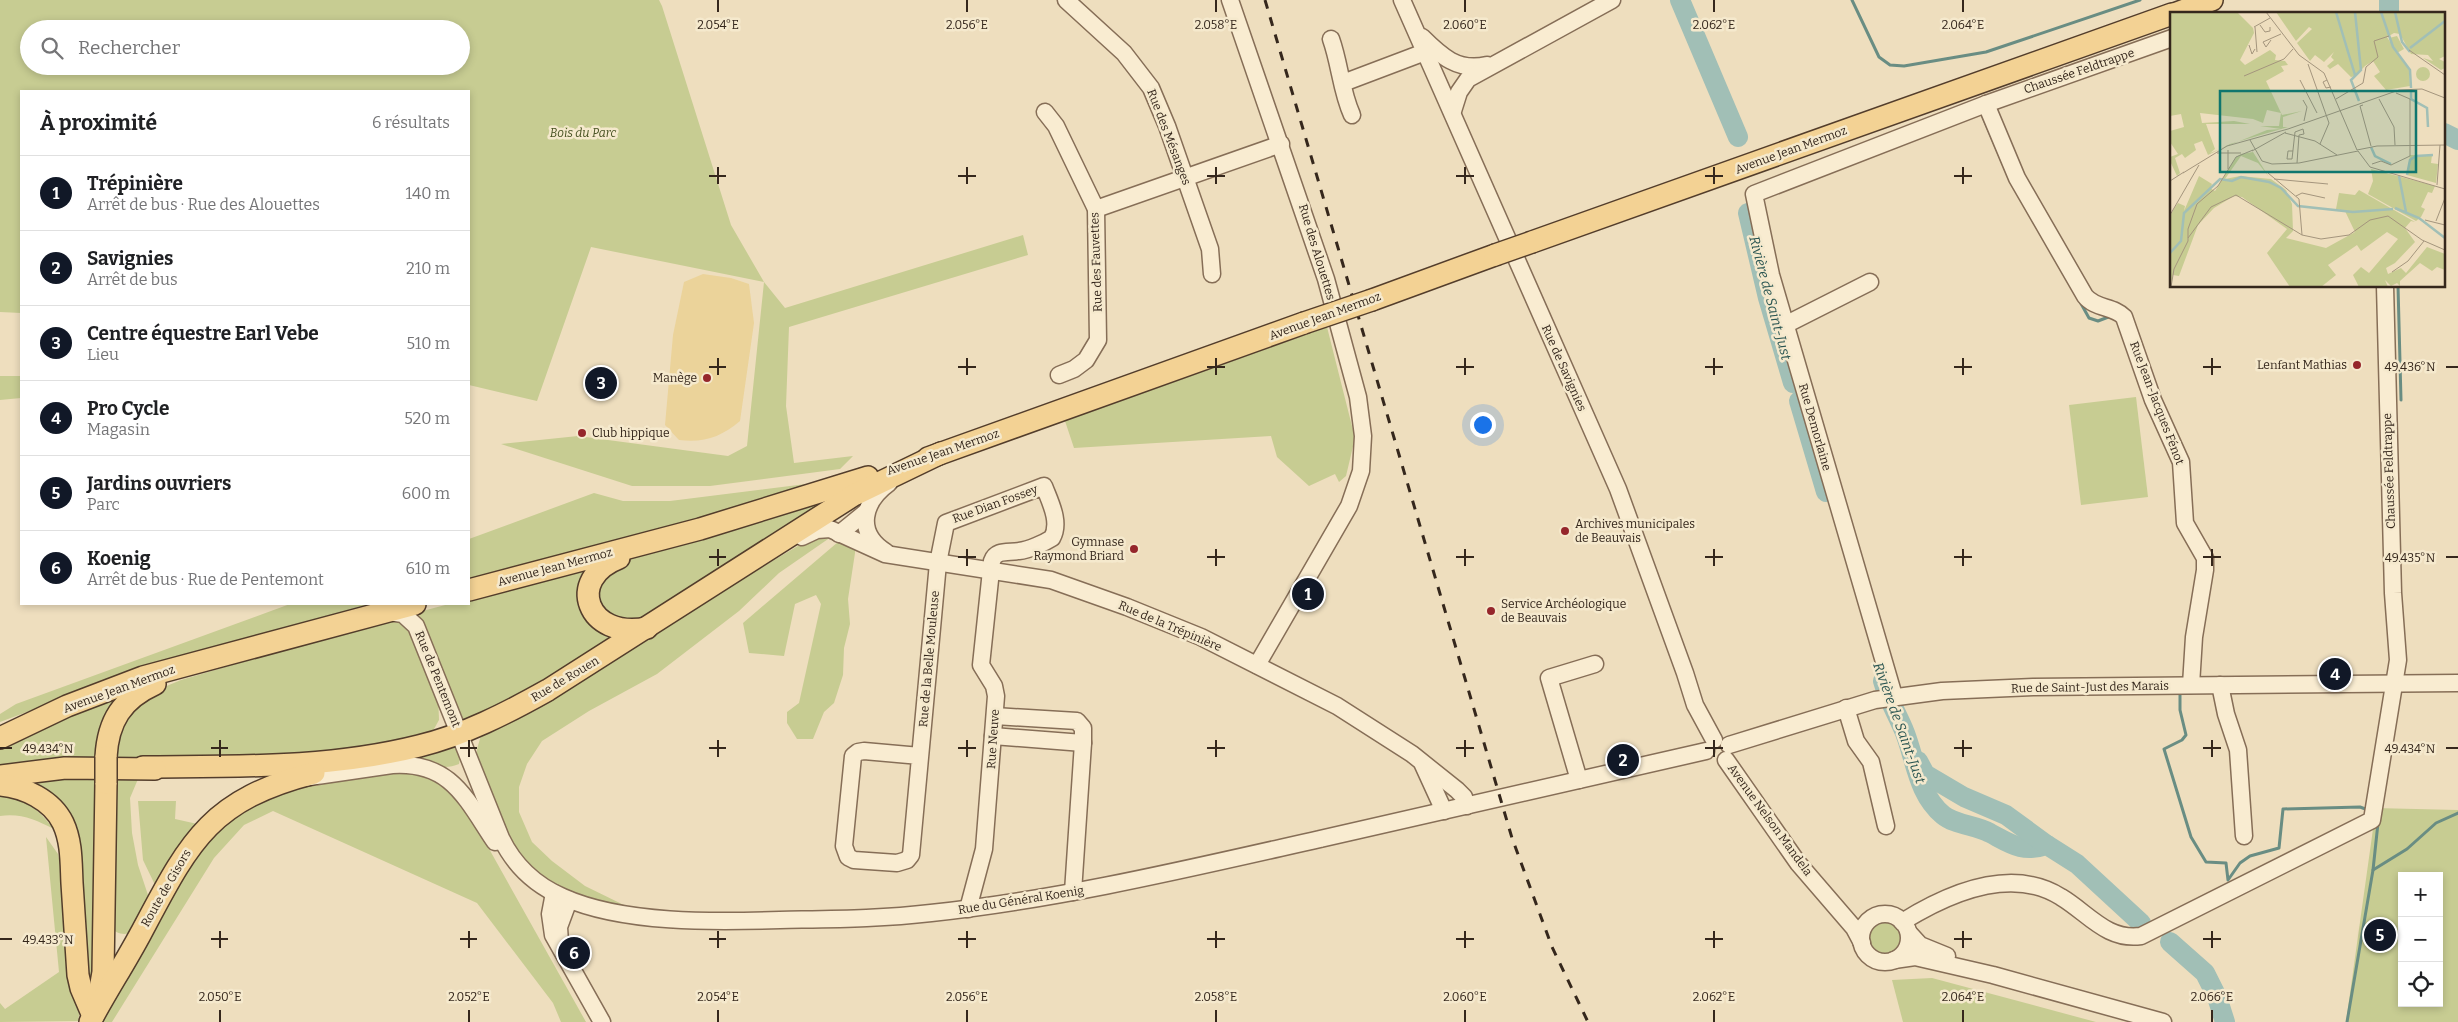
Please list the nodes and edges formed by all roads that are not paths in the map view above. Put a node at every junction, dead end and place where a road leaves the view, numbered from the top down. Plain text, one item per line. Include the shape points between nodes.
1 (1066, 0) edge
2 (1230, 0) edge
3 (1402, 0) edge
4 (1612, 0) edge
5 (2212, 0) edge
6 (2179, 12) edge
7 (2170, 15) edge
8 (1416, 32) junction
9 (1331, 39) dead end
10 (2170, 39) edge
11 (1425, 52) junction
12 (1503, 60) junction
13 (1343, 83) junction
14 (1986, 104) junction
15 (1045, 112) dead end
16 (1453, 112) junction
17 (1352, 116) dead end
18 (1281, 144) junction
19 (1185, 178) junction
20 (1096, 209) junction
21 (1212, 274) dead end
22 (1870, 282) dead end
23 (2385, 288) edge
24 (1785, 324) junction
25 (1059, 375) dead end
26 (941, 453) junction
27 (919, 463) junction
28 (866, 512) junction
29 (839, 534) junction
30 (663, 539) junction
31 (760, 555) junction
32 (894, 556) junction
33 (938, 563) junction
34 (991, 571) junction
35 (470, 590) edge
36 (411, 605) edge
37 (379, 613) junction
38 (648, 628) junction
39 (256, 648) junction
40 (1595, 664) dead end
41 (1258, 665) junction
42 (2394, 684) junction
43 (2458, 684) edge
44 (2182, 685) junction
45 (2220, 685) junction
46 (1889, 697) junction
47 (1846, 708) junction
48 (994, 716) junction
49 (460, 733) junction
50 (993, 736) junction
51 (0, 738) edge
52 (1083, 743) junction
53 (420, 746) junction
54 (1719, 749) junction
55 (920, 756) junction
56 (469, 757) junction
57 (1420, 761) junction
58 (143, 767) junction
59 (438, 773) junction
60 (0, 776) edge
61 (1580, 780) junction
62 (282, 782) junction
63 (0, 785) edge
64 (1467, 806) junction
65 (1444, 811) junction
66 (1886, 826) dead end
67 (2244, 836) dead end
68 (528, 876) junction
69 (1813, 881) junction
70 (1073, 892) junction
71 (562, 896) junction
72 (968, 909) junction
73 (1878, 915) junction
74 (103, 924) junction
75 (1906, 927) junction
76 (138, 938) junction
77 (1862, 943) junction
78 (1894, 960) junction
79 (78, 975) junction
80 (1994, 975) junction
81 (106, 988) junction
82 (91, 1019) edge
83 (602, 1022) edge
84 (2163, 1022) edge

1 - 19 street, Rue des Mésanges via 1124,53 1143,75 1158,104
2 - 18 street, Rue des Alouettes
3 - 8 street, Rue de Savignies
4 - 12 street
5 - 6 main road, Avenue Jean Mermoz
7 - 26 main road, Avenue Jean Mermoz, bridge
8 - 11 street, Rue de Savignies
8 - 12 street via 1442,56 1459,66 1483,66
9 - 13 street
10 - 14 street, Chaussée Feldtrappe
11 - 13 street
11 - 16 street, Rue de Savignies
12 - 16 street via 1468,79
13 - 17 street
14 - 24 street, Rue Demorlaine via 1754,194
14 - 44 street, Rue Jean-Jacques Fénot via 2017,178 2086,296 2092,303 2115,311 2124,318 2153,400 2180,456 2186,523 2205,563 2194,637
15 - 20 street, Rue des Fauvettes via 1056,126
16 - 54 street, Rue de Savignies via 1618,489 1695,705
18 - 19 street
18 - 41 street, Rue des Alouettes via 1342,337 1360,410 1363,448 1358,481 1344,516
19 - 20 street
19 - 21 street, Rue des Mésanges via 1210,249
20 - 25 street, Rue des Fauvettes via 1098,340 1086,360
22 - 24 street
23 - 42 street, Chaussée Feldtrappe via 2393,593 2398,660
24 - 46 street, Rue Demorlaine via 1873,622
26 - 27 main road, Rue de Rouen
26 - 30 main road, Avenue Jean Mermoz
27 - 28 street via 877,492
27 - 31 main road, Rue de Rouen via 854,495
28 - 29 street
28 - 32 street, Rue de la Trépinière via 870,536 879,547
29 - 31 street, Rue de la Trépinière via 827,528 817,530
29 - 32 street, Rue de la Trépinière
30 - 35 main road, Avenue Jean Mermoz
30 - 38 main road via 605,564 596,572 590,589 592,609 605,624 624,630
31 - 38 main road, Rue de Rouen
32 - 33 street, Rue de la Trépinière
33 - 34 street, Rue de la Trépinière
33 - 34 street, Rue Dian Fossey via 948,521 1044,486 1054,513 1053,536 1020,551 995,555
33 - 55 street, Rue de la Belle Mouleuse
34 - 41 street, Rue de la Trépinière via 1072,586 1187,631
34 - 48 street, Rue Neuve via 981,664 996,690
36 - 37 main road, Avenue Jean Mermoz
37 - 39 main road, Avenue Jean Mermoz
37 - 49 street, Rue de Pentemont via 403,614 416,626
38 - 49 main road, Rue de Rouen via 532,699
39 - 51 main road, Avenue Jean Mermoz via 143,677 67,706
39 - 74 main road, bridge via 162,681 132,696 119,710 113,722 106,757
40 - 61 street via 1549,678
41 - 57 street, Rue de la Trépinière via 1346,711
42 - 43 street, Rue de Saint-Just des Marais
42 - 45 street, Rue de Saint-Just des Marais
42 - 75 street, Chaussée Feldtrappe via 2372,820 2147,934 2119,936 2055,894 2018,884 1990,885 1955,894 1936,902
44 - 45 street, Rue de Saint-Just des Marais
44 - 46 street, Rue de Saint-Just des Marais via 2002,688
45 - 67 street via 2238,750
46 - 47 street, Rue de Saint-Just des Marais
47 - 54 street, Rue de Saint-Just des Marais
47 - 66 street via 1856,741 1872,762
48 - 50 street, Rue Neuve
48 - 52 street via 1077,721 1083,728
49 - 53 main road, Rue de Rouen
49 - 56 street, Rue de Pentemont
50 - 52 street
50 - 72 street, Rue Neuve via 984,849
52 - 70 street
53 - 58 main road, Rue de Rouen via 360,758 302,764
53 - 62 main road, Route de Gisors
54 - 61 street, Rue de Saint-Just des Marais
54 - 69 street, Avenue Nelson Mandela
55 - 55 street, Rue de la Belle Mouleuse via 864,751 853,756 844,846 848,857 896,864 909,858
56 - 59 street via 457,770
56 - 68 street, Rue de Pentemont via 504,844
57 - 64 street, Rue de la Trépinière via 1461,794
57 - 65 street
58 - 60 main road via 55,769
58 - 62 main road via 177,772 226,773
59 - 62 street via 419,766 400,765
59 - 68 street via 459,788 505,856
61 - 64 street, Rue de Saint-Just des Marais
62 - 76 main road, Route de Gisors via 232,807 199,835 176,868
63 - 79 main road via 34,795 49,806 63,824 70,856
64 - 65 street, Rue du Général Koenig
65 - 70 street, Rue du Général Koenig
68 - 71 street, Rue de Pentemont
69 - 73 street, Avenue Nelson Mandela via 1860,915
69 - 77 street, Avenue Nelson Mandela via 1854,928
70 - 72 street, Rue du Général Koenig
71 - 72 street, Rue du Général Koenig via 635,915 704,921 898,916
71 - 83 street via 559,930 562,950
73 - 75 street via 1891,915
73 - 77 street via 1864,928
74 - 76 main road via 109,934 119,940 129,942
74 - 81 main road
75 - 78 street via 1906,949
75 - 80 street via 1920,945
76 - 81 main road, Route de Gisors
77 - 78 street via 1876,960
78 - 80 street via 1915,957
79 - 81 main road via 89,986
79 - 82 main road
80 - 84 street
81 - 82 main road, Route de Gisors

